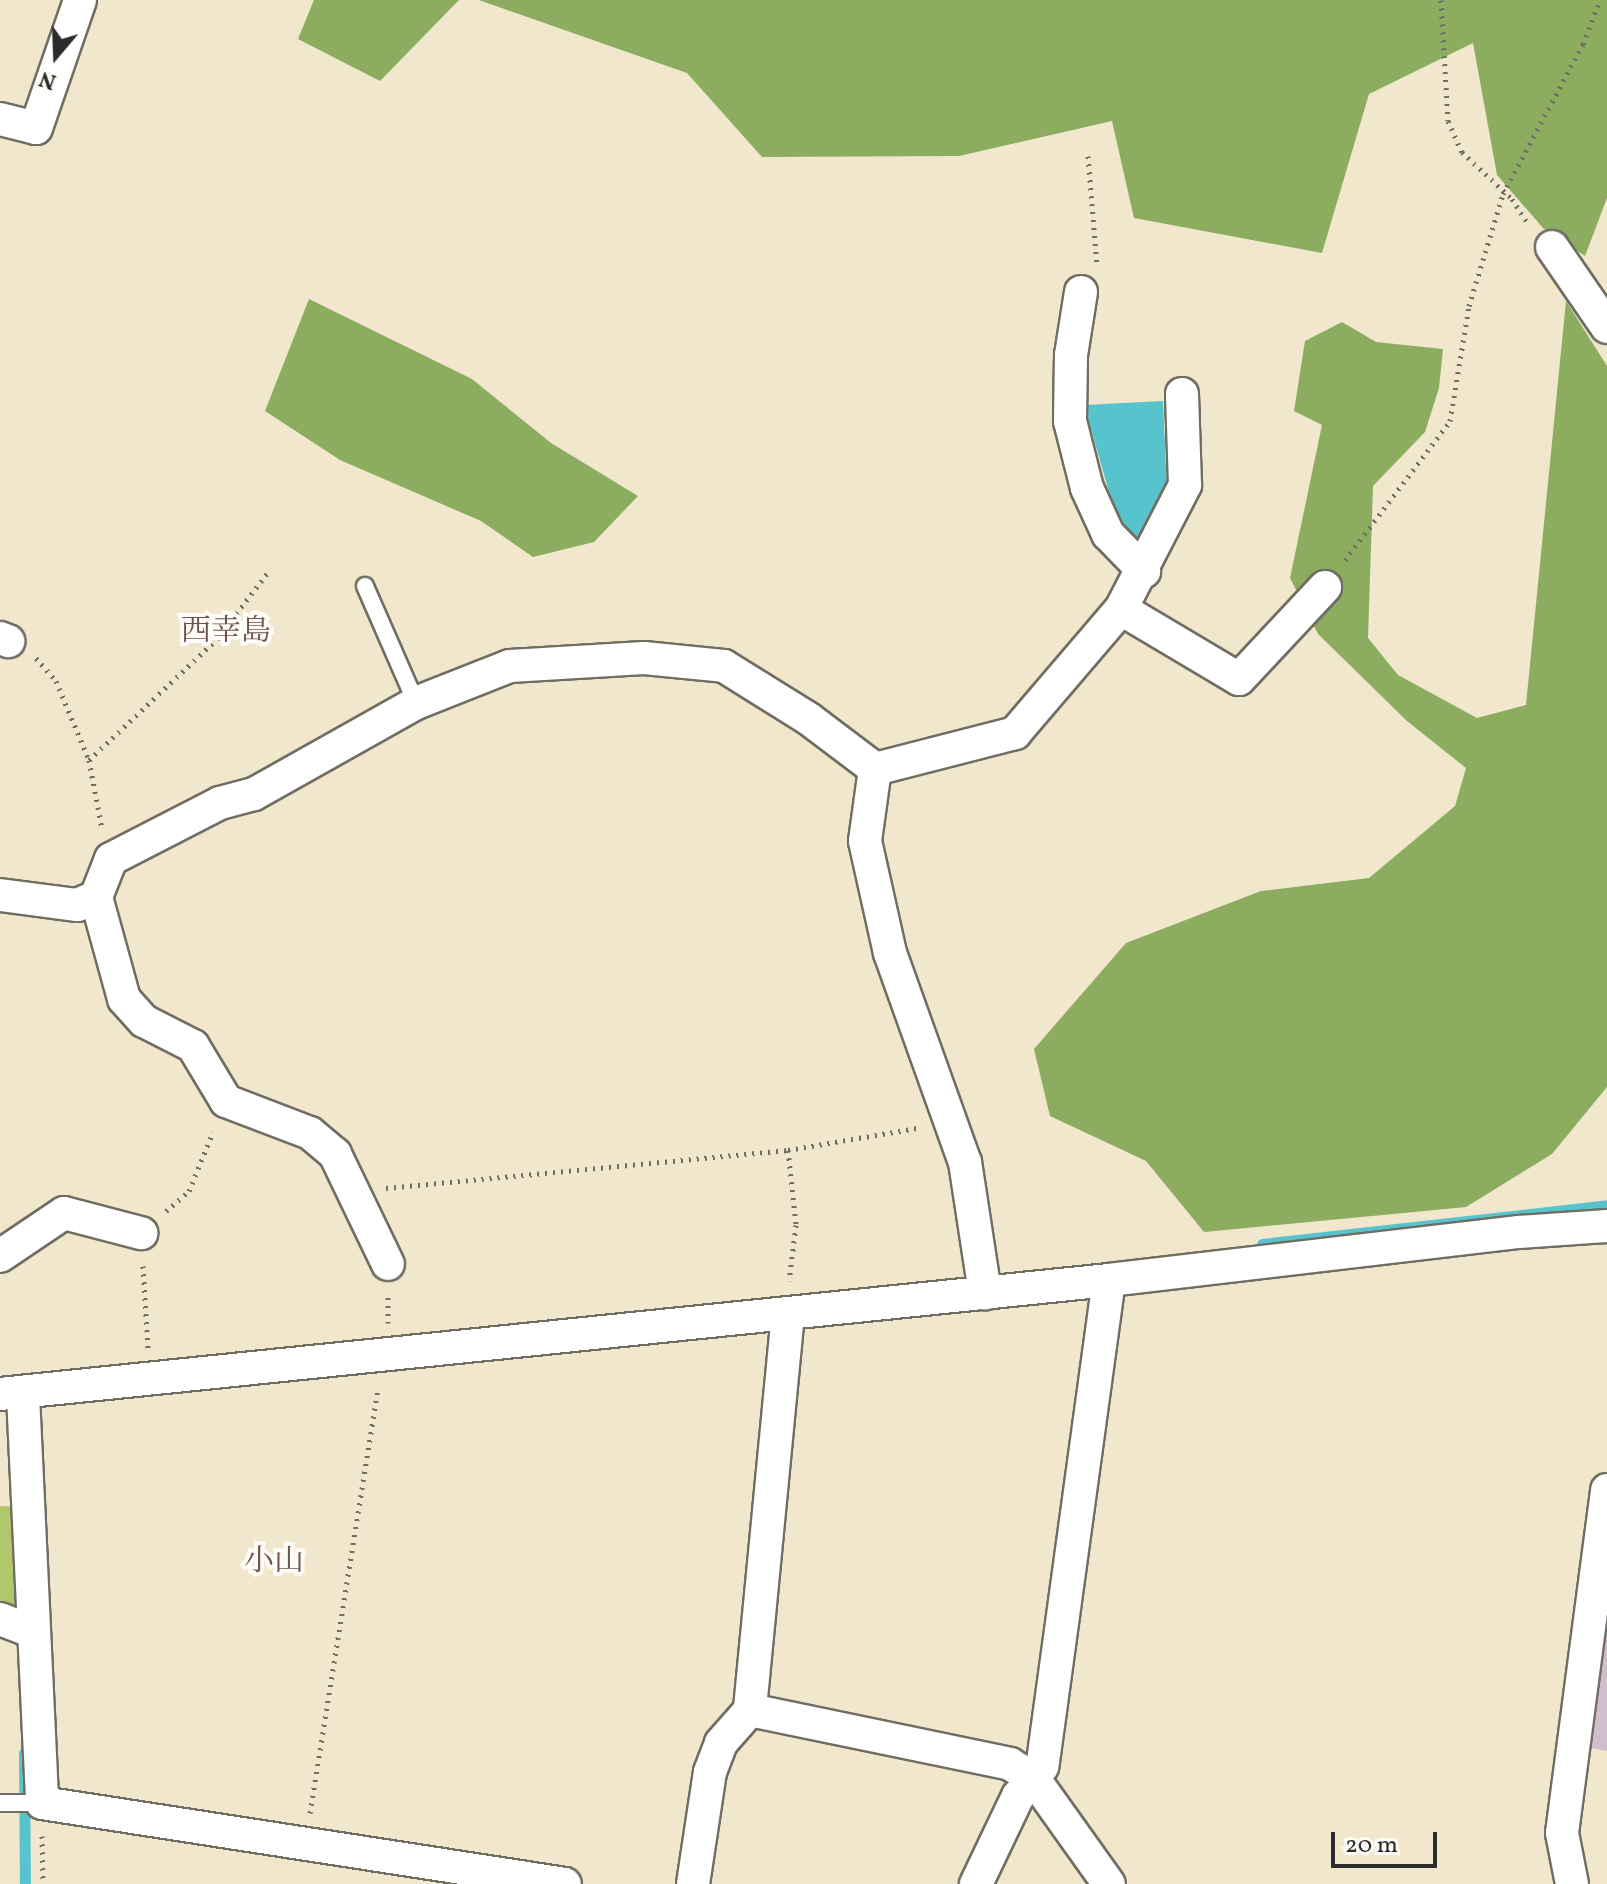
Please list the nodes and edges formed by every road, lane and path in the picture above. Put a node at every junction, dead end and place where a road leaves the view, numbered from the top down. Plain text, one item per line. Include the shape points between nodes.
1 (80, 0) edge
2 (1441, 0) edge
3 (1600, 0) edge
4 (0, 119) edge
5 (1088, 156) dead end
6 (1503, 194) junction
7 (1552, 247) joint
8 (1089, 281) joint
9 (1607, 327) edge
10 (1182, 394) dead end
11 (269, 571) dead end
12 (1144, 571) junction
13 (365, 586) dead end
14 (1325, 587) joint
15 (1121, 609) junction
16 (4, 640) edge
17 (416, 703) junction
18 (89, 760) junction
19 (875, 769) junction
20 (111, 859) junction
21 (0, 895) edge
22 (96, 897) junction
23 (226, 1101) junction
24 (949, 1123) junction
25 (788, 1150) junction
26 (350, 1188) junction
27 (1607, 1226) edge
28 (141, 1233) junction
29 (0, 1256) edge
30 (388, 1264) joint
31 (1109, 1280) junction
32 (985, 1293) junction
33 (788, 1314) junction
34 (384, 1352) junction
35 (149, 1380) junction
36 (12, 1394) edge
37 (1607, 1490) edge
38 (0, 1619) edge
39 (31, 1631) junction
40 (746, 1715) junction
41 (1026, 1788) junction
42 (22, 1803) edge
43 (305, 1844) junction
44 (43, 1884) edge
45 (565, 1884) edge
46 (693, 1884) edge
47 (976, 1884) edge
48 (1109, 1884) edge
49 (1572, 1884) edge

1 - 4 street via 36,128
2 - 6 path via 1448,121 1462,152
3 - 6 path via 1583,44
5 - 8 path
6 - 7 path via 1538,239
6 - 14 path via 1469,306 1450,421
7 - 9 street
8 - 12 street via 1071,355 1070,421 1087,488 1108,534
10 - 12 street via 1185,485
11 - 18 path via 217,639
12 - 15 street
13 - 17 lane
14 - 15 street via 1239,679
15 - 19 street via 1015,733
16 - 18 path via 27,650 56,681
17 - 19 street via 510,666 644,658 724,666 809,719
17 - 20 street via 254,794 220,803
18 - 20 path
19 - 24 street via 865,841 890,953
20 - 22 street
21 - 22 street via 77,905
22 - 23 street via 124,999 144,1021 193,1046
23 - 26 street via 323,1142 335,1154
23 - 28 path via 189,1191
24 - 25 path
24 - 32 street via 965,1162
25 - 26 path via 401,1188
25 - 33 path via 796,1225
26 - 30 street
27 - 31 street
28 - 29 street via 64,1213
28 - 35 path
30 - 34 path
31 - 32 street
31 - 41 street via 1042,1766
32 - 33 street
33 - 34 street
33 - 40 street via 789,1344
34 - 35 street
34 - 43 path
35 - 36 street
36 - 39 street
37 - 49 street via 1562,1833
38 - 39 street
39 - 42 street
40 - 41 street via 1010,1764
40 - 46 street via 721,1743 710,1772
41 - 47 street
41 - 48 street
42 - 43 street
42 - 44 path
43 - 45 street

